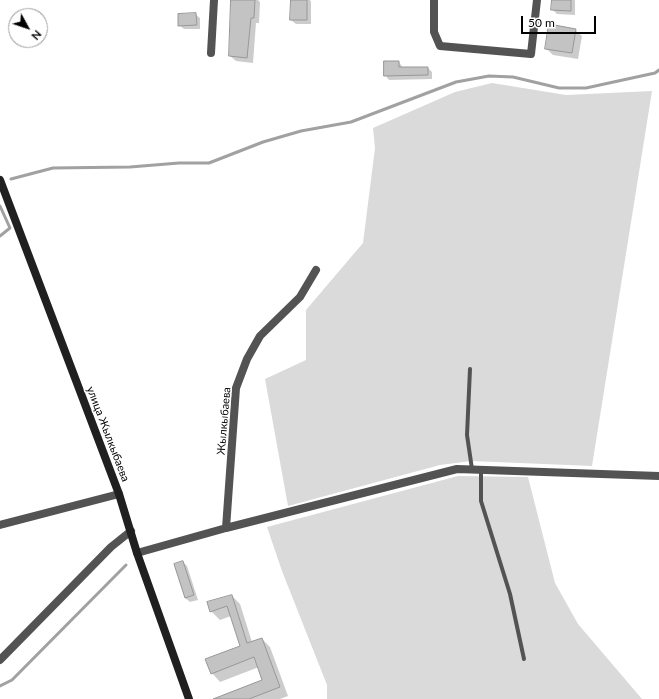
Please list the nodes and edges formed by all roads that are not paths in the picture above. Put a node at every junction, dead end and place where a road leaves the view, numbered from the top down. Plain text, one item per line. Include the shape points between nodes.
1 (214, 0) edge
2 (434, 0) edge
3 (537, 0) edge
4 (211, 54) dead end
5 (0, 180) edge
6 (316, 270) dead end
7 (470, 369) dead end
8 (472, 469) junction
9 (481, 469) junction
10 (659, 476) edge
11 (119, 494) junction
12 (0, 525) edge
13 (226, 528) junction
14 (131, 531) junction
15 (137, 553) junction
16 (524, 659) dead end
17 (0, 660) edge
18 (189, 699) edge

1 - 4 street
2 - 3 street via 434,32 440,46 530,54
5 - 11 main road, улица Жылкыбаева
6 - 13 street, Жылкыбаева via 300,297 260,336 247,359 236,388
7 - 8 lane via 467,435
8 - 9 street
8 - 13 street via 457,469
9 - 10 street
9 - 16 lane via 481,501 510,594
11 - 12 street
11 - 14 main road, улица Жылкыбаева
13 - 15 street
14 - 15 main road, улица Жылкыбаева
14 - 17 street via 111,547
15 - 18 main road, улица Жылкыбаева

